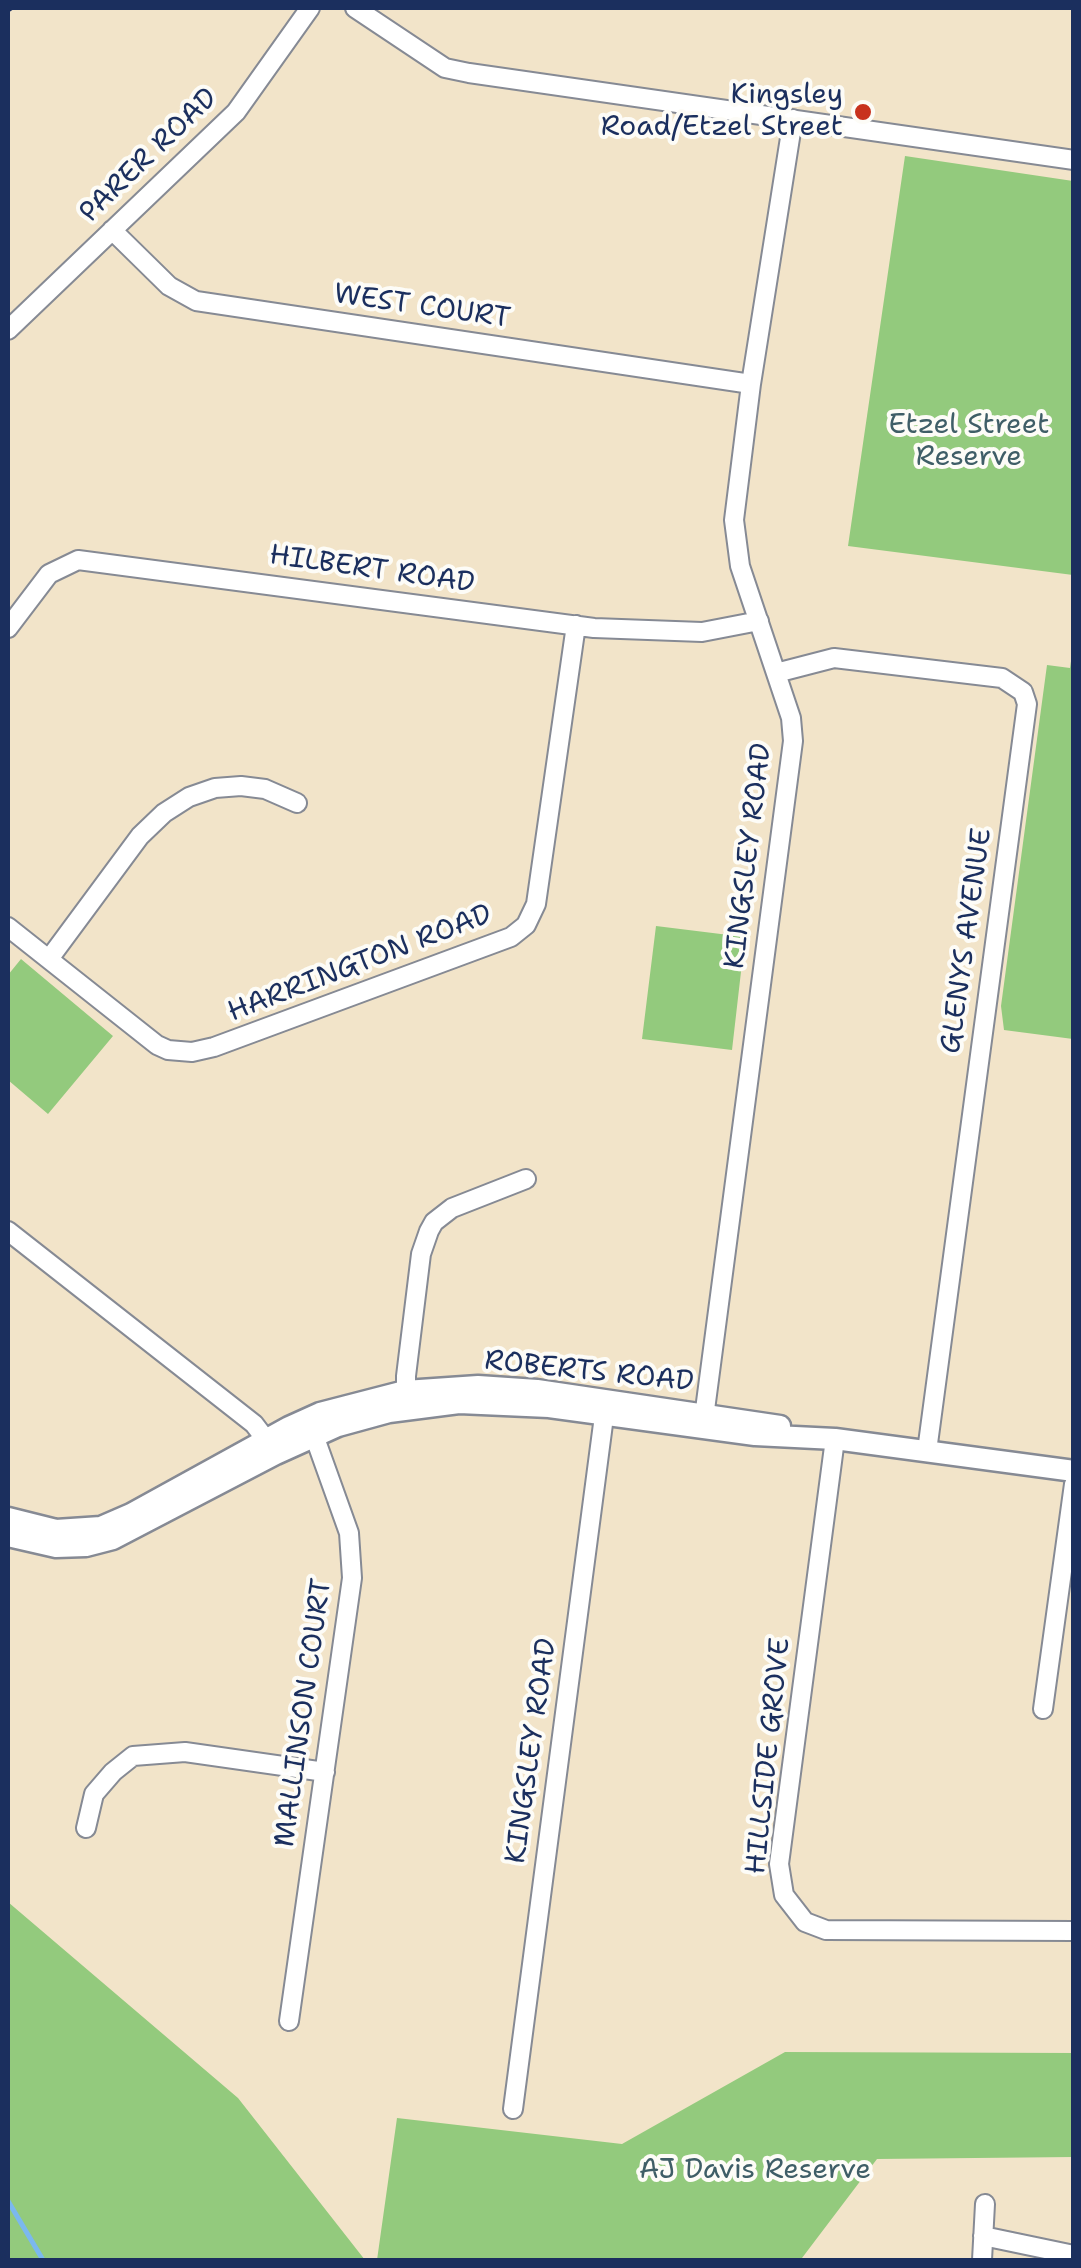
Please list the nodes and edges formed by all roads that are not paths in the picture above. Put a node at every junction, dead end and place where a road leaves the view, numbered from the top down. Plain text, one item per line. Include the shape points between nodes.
1 (310, 8) edge
2 (355, 8) edge
3 (792, 119) junction
4 (1074, 160) edge
5 (112, 230) junction
6 (8, 330) edge
7 (751, 384) junction
8 (758, 621) junction
9 (576, 626) junction
10 (8, 628) edge
11 (776, 672) junction
12 (297, 804) dead end
13 (8, 928) edge
14 (49, 960) junction
15 (526, 1179) dead end
16 (8, 1231) edge
17 (406, 1400) junction
18 (606, 1408) junction
19 (704, 1421) junction
20 (311, 1427) junction
21 (835, 1438) junction
22 (271, 1446) junction
23 (927, 1450) junction
24 (1074, 1471) edge
25 (1074, 1484) edge
26 (8, 1518) edge
27 (8, 1536) edge
28 (1043, 1709) dead end
29 (325, 1772) junction
30 (86, 1828) dead end
31 (1074, 1931) edge
32 (288, 2022) dead end
33 (512, 2110) dead end
34 (985, 2204) dead end
35 (983, 2236) junction
36 (1074, 2254) edge
37 (982, 2260) edge

1 - 5 street, PARER ROAD via 236,112
2 - 3 street via 445,68
3 - 4 street
3 - 7 street, KINGSLEY ROAD
5 - 6 street, PARER ROAD
5 - 7 street, WEST COURT via 176,293 211,304
7 - 8 street, KINGSLEY ROAD via 734,520
8 - 9 street, HILBERT ROAD via 702,632
8 - 11 street, KINGSLEY ROAD
9 - 10 street, HILBERT ROAD via 78,560 50,574
9 - 14 street, HARRINGTON ROAD via 536,904 511,937 192,1052 157,1045
11 - 19 street, KINGSLEY ROAD via 793,742
11 - 23 street, GLENYS AVENUE via 834,658 1002,678 1023,692 1027,704
12 - 14 street via 241,786 189,797 140,836
13 - 14 street, HARRINGTON ROAD
15 - 17 street via 452,1208 434,1222 421,1254
16 - 22 street via 242,1415
17 - 18 street, ROBERTS ROAD
17 - 20 street, ROBERTS ROAD via 355,1421
18 - 19 street, ROBERTS ROAD
18 - 33 street, KINGSLEY ROAD
19 - 21 street, ROBERTS ROAD via 755,1435
20 - 22 street, ROBERTS ROAD
20 - 29 street, MALLINSON COURT via 350,1533 352,1563
21 - 23 street, ROBERTS ROAD
21 - 31 street, HILLSIDE GROVE via 779,1864 784,1895 806,1922 826,1930
22 - 26 street, ROBERTS ROAD via 100,1527 56,1530
22 - 27 street, ROBERTS ROAD via 114,1539 56,1547
23 - 24 street, ROBERTS ROAD
25 - 28 street
29 - 30 street via 184,1752 134,1756 94,1794
29 - 32 street, MALLINSON COURT
34 - 35 street
35 - 36 street
35 - 37 street

